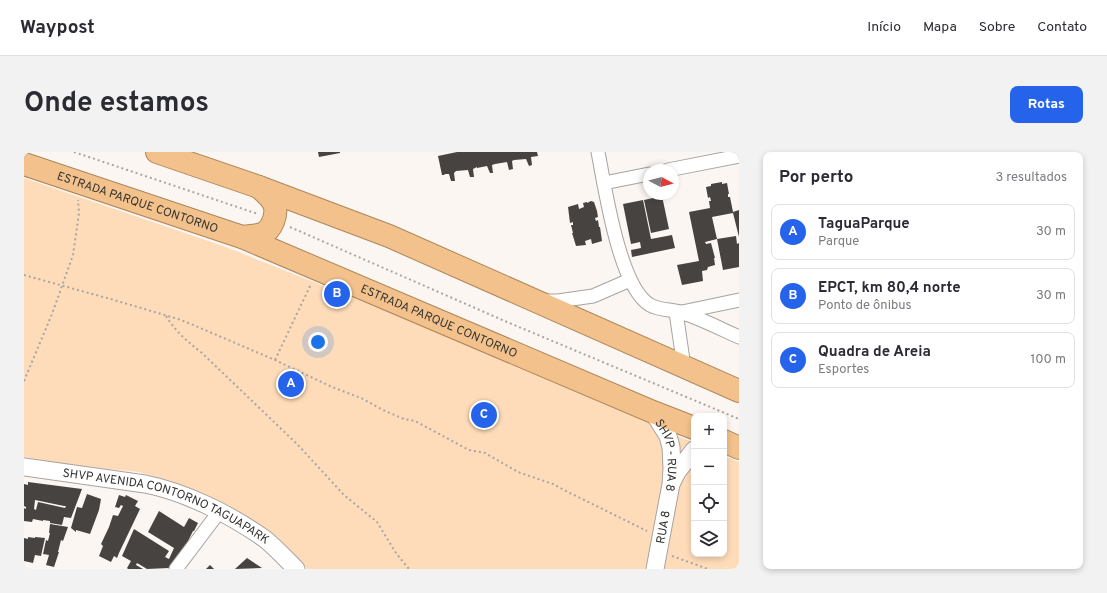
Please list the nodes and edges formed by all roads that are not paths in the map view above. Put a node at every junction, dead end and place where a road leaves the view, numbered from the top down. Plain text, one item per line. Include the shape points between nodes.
1 (157, 152) edge
2 (598, 152) edge
3 (739, 156) edge
4 (24, 164) edge
5 (679, 168) edge
6 (643, 175) edge
7 (604, 182) junction
8 (259, 187) junction
9 (242, 236) junction
10 (630, 280) junction
11 (739, 300) edge
12 (535, 301) junction
13 (679, 312) junction
14 (739, 337) edge
15 (684, 367) junction
16 (739, 391) edge
17 (652, 412) junction
18 (691, 427) edge
19 (727, 442) edge
20 (739, 448) edge
21 (691, 454) edge
22 (24, 468) edge
23 (671, 484) junction
24 (219, 512) junction
25 (176, 569) edge
26 (296, 569) edge
27 (655, 569) edge

1 - 8 highway
2 - 7 street
3 - 5 street
4 - 9 highway, ESTRADA PARQUE CONTORNO
6 - 7 street
7 - 10 street via 621,258
8 - 9 highway via 274,205 273,220 264,233
8 - 12 highway via 389,236
9 - 17 highway, ESTRADA PARQUE CONTORNO
10 - 12 street via 593,296
10 - 13 street via 646,302 659,309
11 - 13 street
12 - 15 highway
13 - 14 street
13 - 15 street
15 - 16 highway
17 - 18 highway, ESTRADA PARQUE CONTORNO
17 - 23 street, SHVP - RUA 8 via 668,436 671,447
19 - 20 highway
21 - 23 street, SHVP - RUA 8
22 - 24 street, SHVP AVENIDA CONTORNO TAGUAPARK via 160,487
23 - 27 street, RUA 8
24 - 25 street
24 - 26 street, SHVP AVENIDA CONTORNO TAGUAPARK via 265,540

